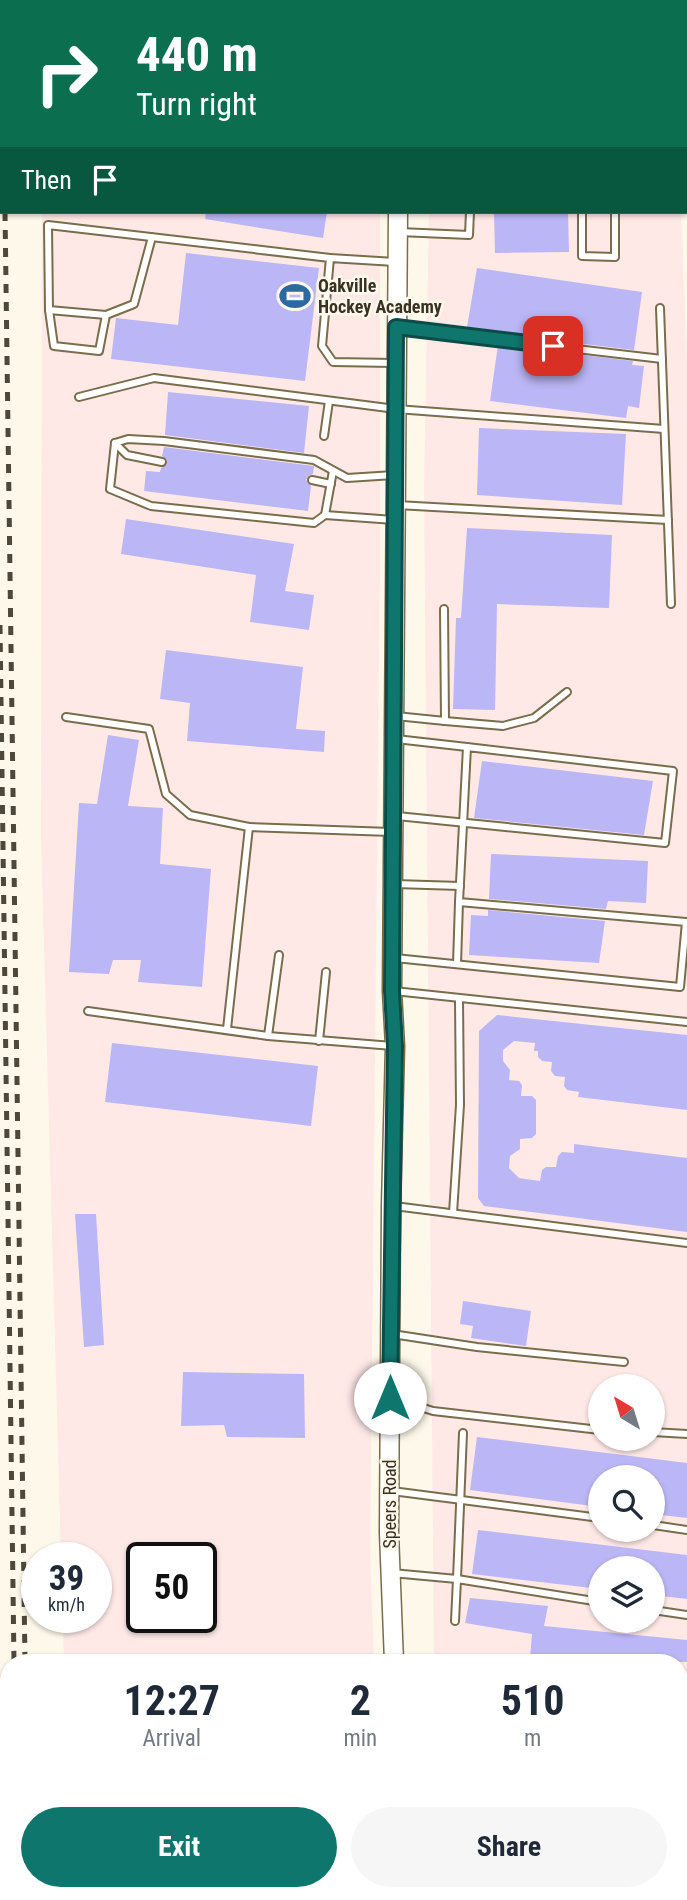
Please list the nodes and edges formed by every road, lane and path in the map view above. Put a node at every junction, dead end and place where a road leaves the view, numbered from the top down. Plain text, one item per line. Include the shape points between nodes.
1 (398, 214) edge
2 (470, 214) edge
3 (582, 214) edge
4 (615, 214) edge
5 (397, 232) junction
6 (152, 237) junction
7 (330, 258) junction
8 (397, 262) junction
9 (660, 308) dead end
10 (49, 310) junction
11 (106, 314) junction
12 (396, 327) junction
13 (662, 359) junction
14 (396, 363) junction
15 (79, 397) dead end
16 (329, 401) junction
17 (396, 409) junction
18 (664, 429) junction
19 (324, 436) dead end
20 (115, 443) junction
21 (162, 462) dead end
22 (333, 471) junction
23 (396, 475) junction
24 (312, 480) dead end
25 (331, 484) junction
26 (395, 513) junction
27 (325, 515) junction
28 (668, 520) junction
29 (671, 604) dead end
30 (444, 609) dead end
31 (567, 692) dead end
32 (394, 716) junction
33 (66, 717) dead end
34 (445, 721) junction
35 (394, 738) junction
36 (467, 747) junction
37 (463, 822) junction
38 (394, 823) junction
39 (249, 827) junction
40 (393, 884) junction
41 (460, 886) junction
42 (459, 902) junction
43 (279, 955) dead end
44 (393, 958) junction
45 (457, 964) junction
46 (326, 972) dead end
47 (392, 991) junction
48 (459, 999) junction
49 (88, 1011) dead end
50 (687, 1022) edge
51 (226, 1029) junction
52 (268, 1036) junction
53 (319, 1041) junction
54 (395, 1046) junction
55 (391, 1205) junction
56 (453, 1213) junction
57 (687, 1243) edge
58 (390, 1334) junction
59 (624, 1362) dead end
60 (390, 1398) junction
61 (588, 1429) edge
62 (463, 1433) dead end
63 (665, 1433) edge
64 (687, 1434) edge
65 (390, 1491) junction
66 (460, 1500) junction
67 (588, 1516) edge
68 (665, 1527) edge
69 (687, 1530) edge
70 (391, 1572) junction
71 (457, 1579) junction
72 (588, 1600) edge
73 (665, 1612) edge
74 (687, 1615) edge
75 (455, 1621) dead end
76 (394, 1654) edge

1 - 5 main road, Speers Road
2 - 5 lane via 470,235
3 - 4 lane via 582,256 615,257
5 - 8 main road, Speers Road
6 - 7 lane
6 - 10 lane via 48,225
6 - 11 lane via 134,304
7 - 8 lane
7 - 14 lane via 322,346 333,362
8 - 12 main road, Speers Road
9 - 13 lane
10 - 11 lane
10 - 11 lane via 54,346 99,351
12 - 13 lane
12 - 14 main road, Speers Road
13 - 18 lane
14 - 17 main road, Speers Road
15 - 16 lane via 154,378
16 - 17 lane
16 - 19 lane
17 - 18 lane
17 - 23 main road, Speers Road
18 - 28 lane
20 - 21 lane via 127,455
20 - 22 lane via 128,439 164,442 314,460
20 - 27 lane via 110,489 151,506 314,523
22 - 23 lane via 347,478
22 - 25 lane
23 - 26 main road, Speers Road
24 - 25 lane
25 - 27 lane
26 - 27 lane
26 - 28 lane
26 - 32 main road, Speers Road
28 - 29 lane
30 - 34 lane
31 - 34 lane via 534,718 503,726
32 - 34 lane
32 - 35 main road, Speers Road
33 - 39 lane via 149,729 166,794 190,816
35 - 36 lane
35 - 38 main road, Speers Road
36 - 37 lane
36 - 37 lane via 673,771 665,843
37 - 38 lane
37 - 41 lane
38 - 39 lane
38 - 40 main road, Speers Road
39 - 51 lane
40 - 41 lane
40 - 44 main road, Speers Road
41 - 42 lane
42 - 45 lane
42 - 45 lane via 686,922 680,987
43 - 52 lane
44 - 45 lane
44 - 47 main road, Speers Road
46 - 53 lane
47 - 48 lane
47 - 54 main road, Speers Road
48 - 50 lane
48 - 56 lane via 460,1105
49 - 51 lane
51 - 52 lane
52 - 53 lane
53 - 54 lane
54 - 55 main road, Speers Road
55 - 56 lane
55 - 58 main road, Speers Road
56 - 57 lane
58 - 59 lane
58 - 60 main road, Speers Road
60 - 61 lane via 433,1411
60 - 65 main road, Speers Road
62 - 66 lane
63 - 64 lane
65 - 66 lane
65 - 70 main road, Speers Road
66 - 67 lane
66 - 71 lane
68 - 69 lane
70 - 71 lane
70 - 76 main road, Speers Road
71 - 72 lane
71 - 75 lane
73 - 74 lane

